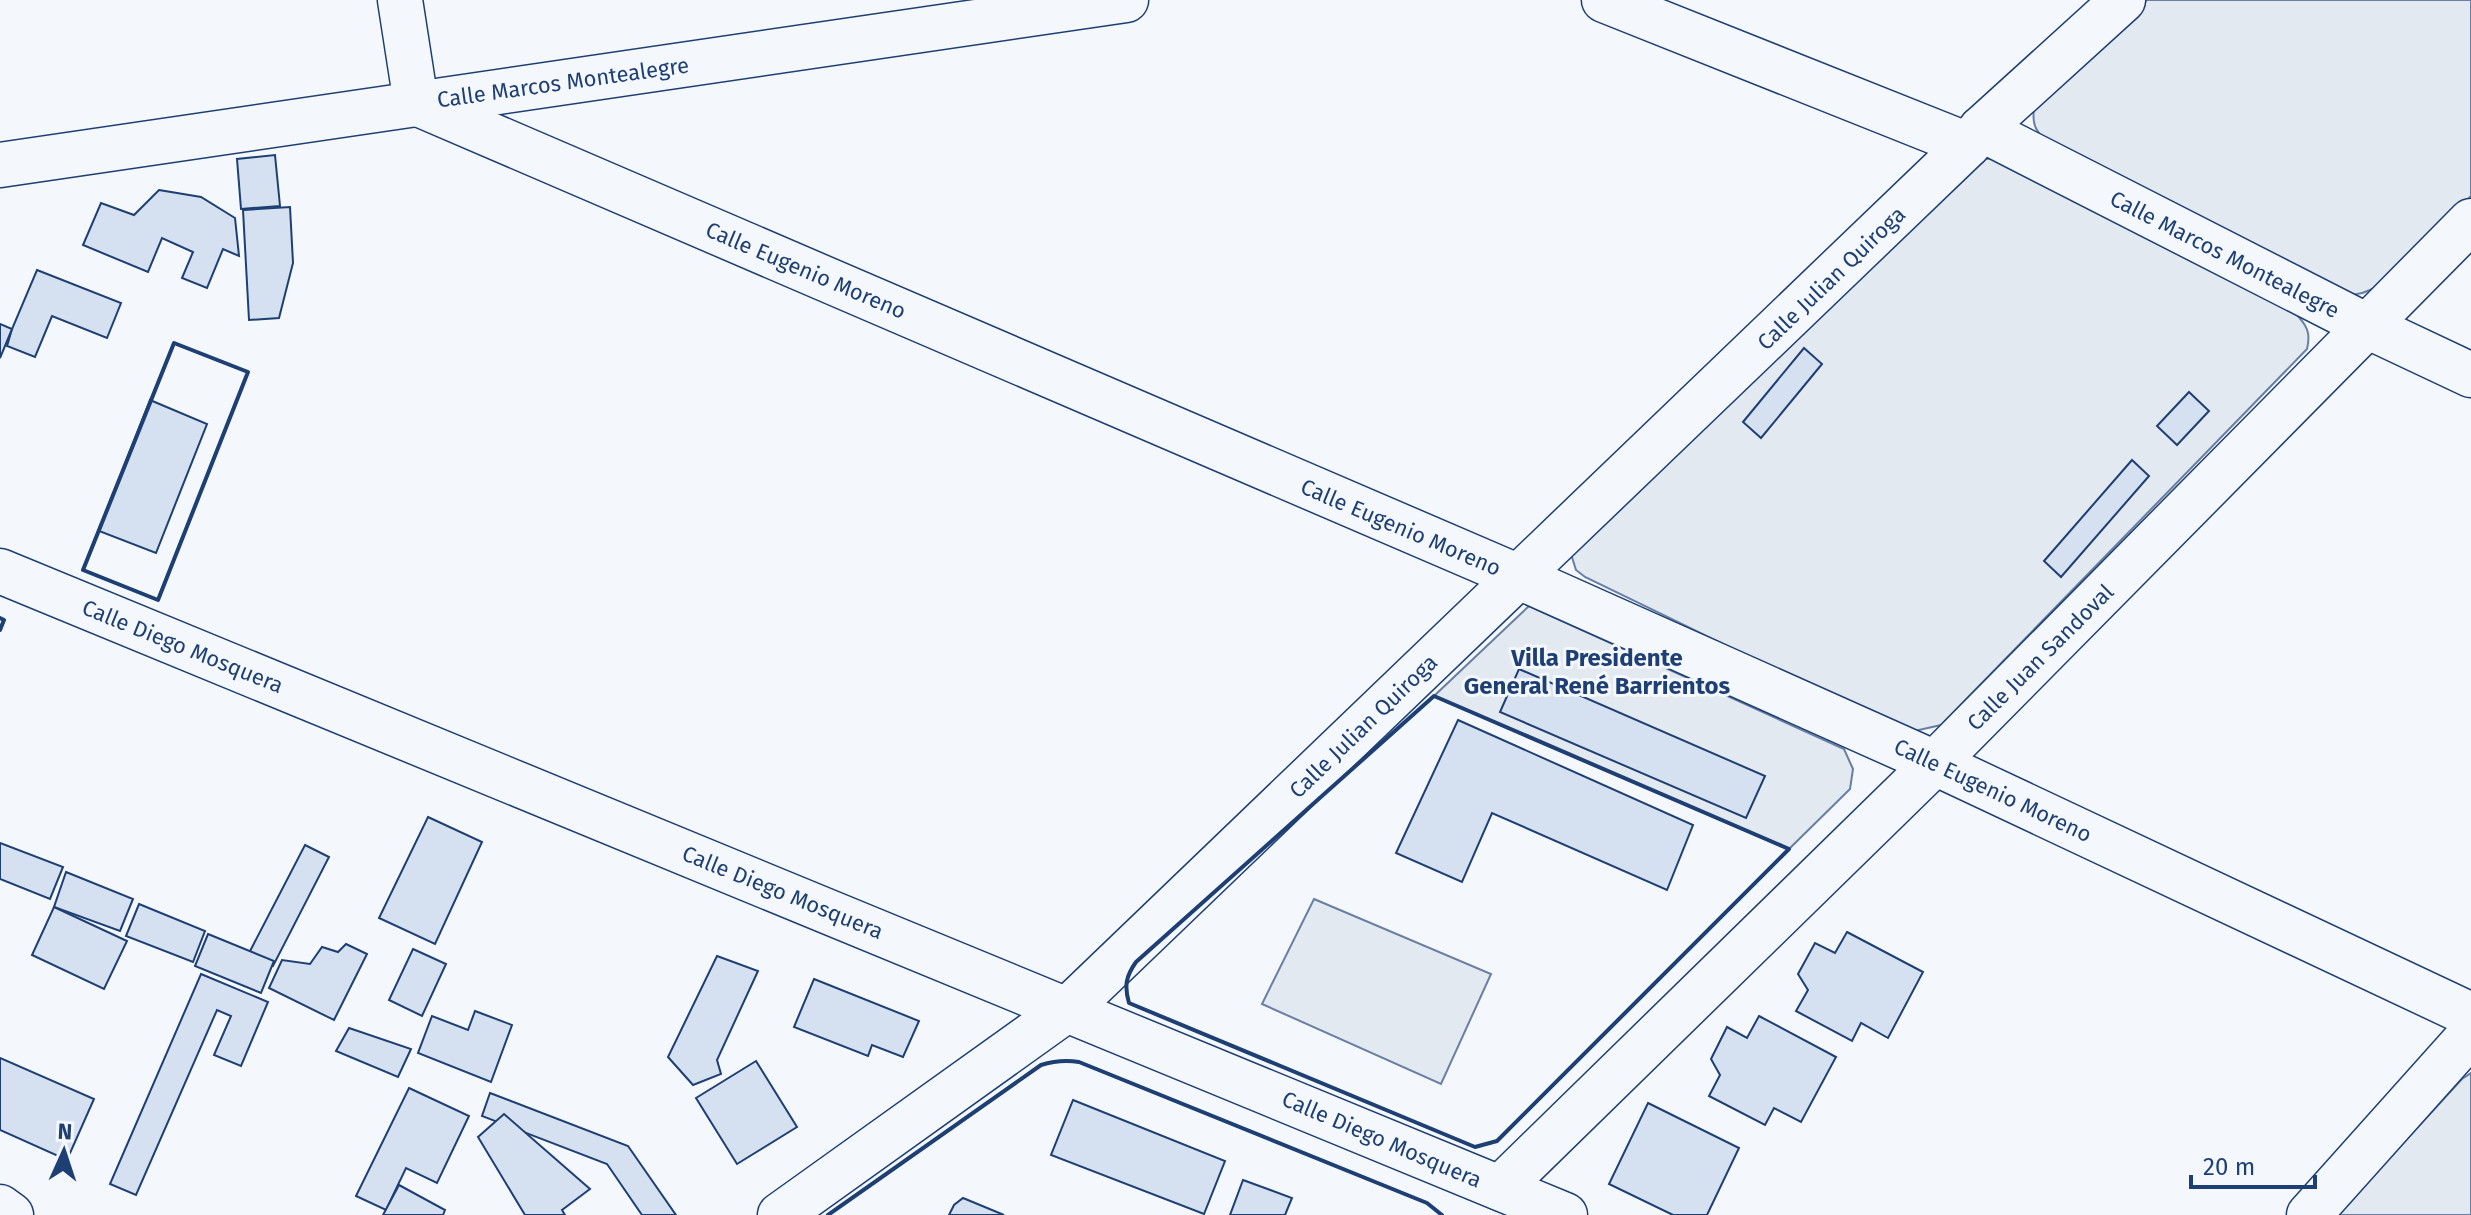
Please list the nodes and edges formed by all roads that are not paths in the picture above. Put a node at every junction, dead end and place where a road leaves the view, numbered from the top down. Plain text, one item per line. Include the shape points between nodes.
1 (400, 0) edge
2 (1126, 0) edge
3 (1604, 0) edge
4 (2123, 0) edge
5 (416, 103) junction
6 (1975, 137) junction
7 (0, 165) edge
8 (2471, 221) edge
9 (2367, 326) junction
10 (2471, 375) edge
11 (0, 571) edge
12 (1519, 577) junction
13 (1935, 763) junction
14 (1068, 1009) junction
15 (2471, 1015) edge
16 (2471, 1034) edge
17 (1526, 1204) edge
18 (0, 1207) edge
19 (11, 1215) edge
20 (780, 1215) edge
21 (2309, 1215) edge

1 - 5 street
2 - 5 street, Calle Marcos Montealegre
3 - 6 street, Calle Marcos Montealegre
4 - 6 street, Calle Julian Quiroga
5 - 7 street, Calle Marcos Montealegre
5 - 12 street, Calle Eugenio Moreno
6 - 9 street, Calle Marcos Montealegre
6 - 12 street, Calle Julian Quiroga
8 - 9 street, Calle Juan Sandoval
9 - 10 street, Calle Marcos Montealegre
9 - 13 street, Calle Juan Sandoval
11 - 14 street, Calle Diego Mosquera
12 - 13 street, Calle Eugenio Moreno
12 - 14 street, Calle Julian Quiroga
13 - 15 street, Calle Eugenio Moreno
13 - 17 street, Calle Juan Sandoval
14 - 17 street, Calle Diego Mosquera
14 - 20 street, Calle Julian Quiroga
16 - 21 street
18 - 19 street

